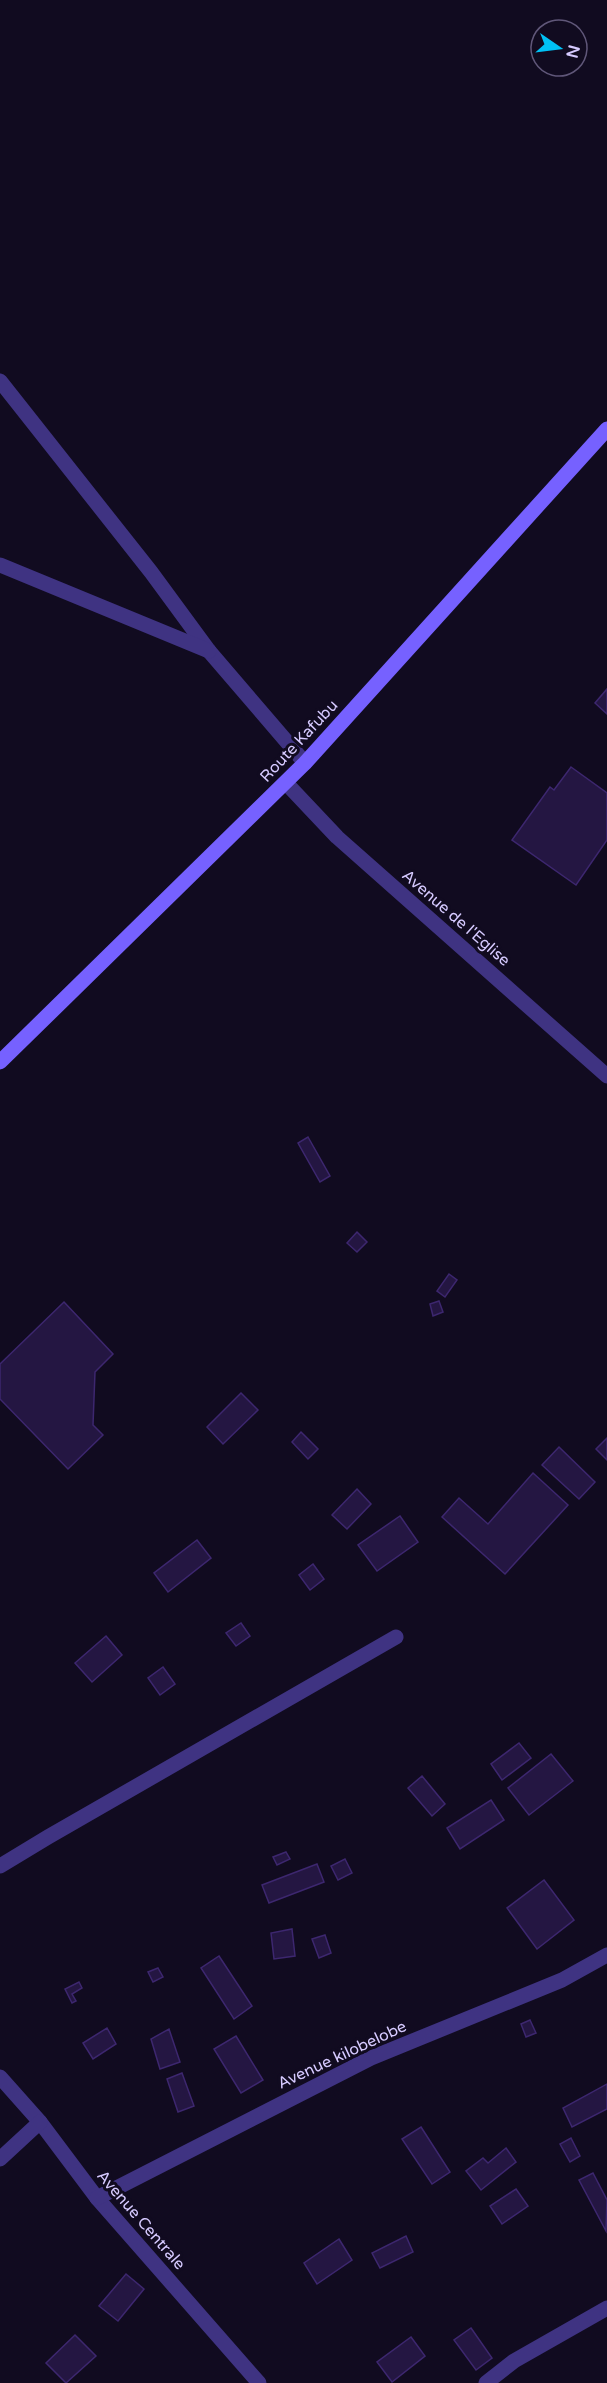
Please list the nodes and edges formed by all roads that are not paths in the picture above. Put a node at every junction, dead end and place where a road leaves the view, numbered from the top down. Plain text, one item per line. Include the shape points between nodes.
1 (0, 381) edge
2 (607, 429) edge
3 (0, 565) edge
4 (209, 651) junction
5 (305, 763) junction
6 (286, 783) junction
7 (0, 1062) edge
8 (607, 1076) edge
9 (396, 1637) dead end
10 (0, 1866) edge
11 (607, 1955) edge
12 (0, 2077) edge
13 (39, 2122) junction
14 (0, 2159) edge
15 (97, 2198) junction
16 (607, 2308) edge
17 (259, 2383) edge
18 (486, 2383) edge

1 - 4 street
2 - 5 main road, Route Kafubu
3 - 4 street
4 - 5 street
5 - 6 main road, Route Kafubu
6 - 7 main road, Route Kafubu
6 - 8 street, Avenue de l'Eglise via 337,837
9 - 10 street
11 - 15 street, Avenue kilobelobe via 562,1980 371,2058
12 - 13 street, Avenue Centrale
13 - 14 street
13 - 15 street, Avenue Centrale
15 - 17 street, Avenue Centrale
16 - 18 street via 514,2361

